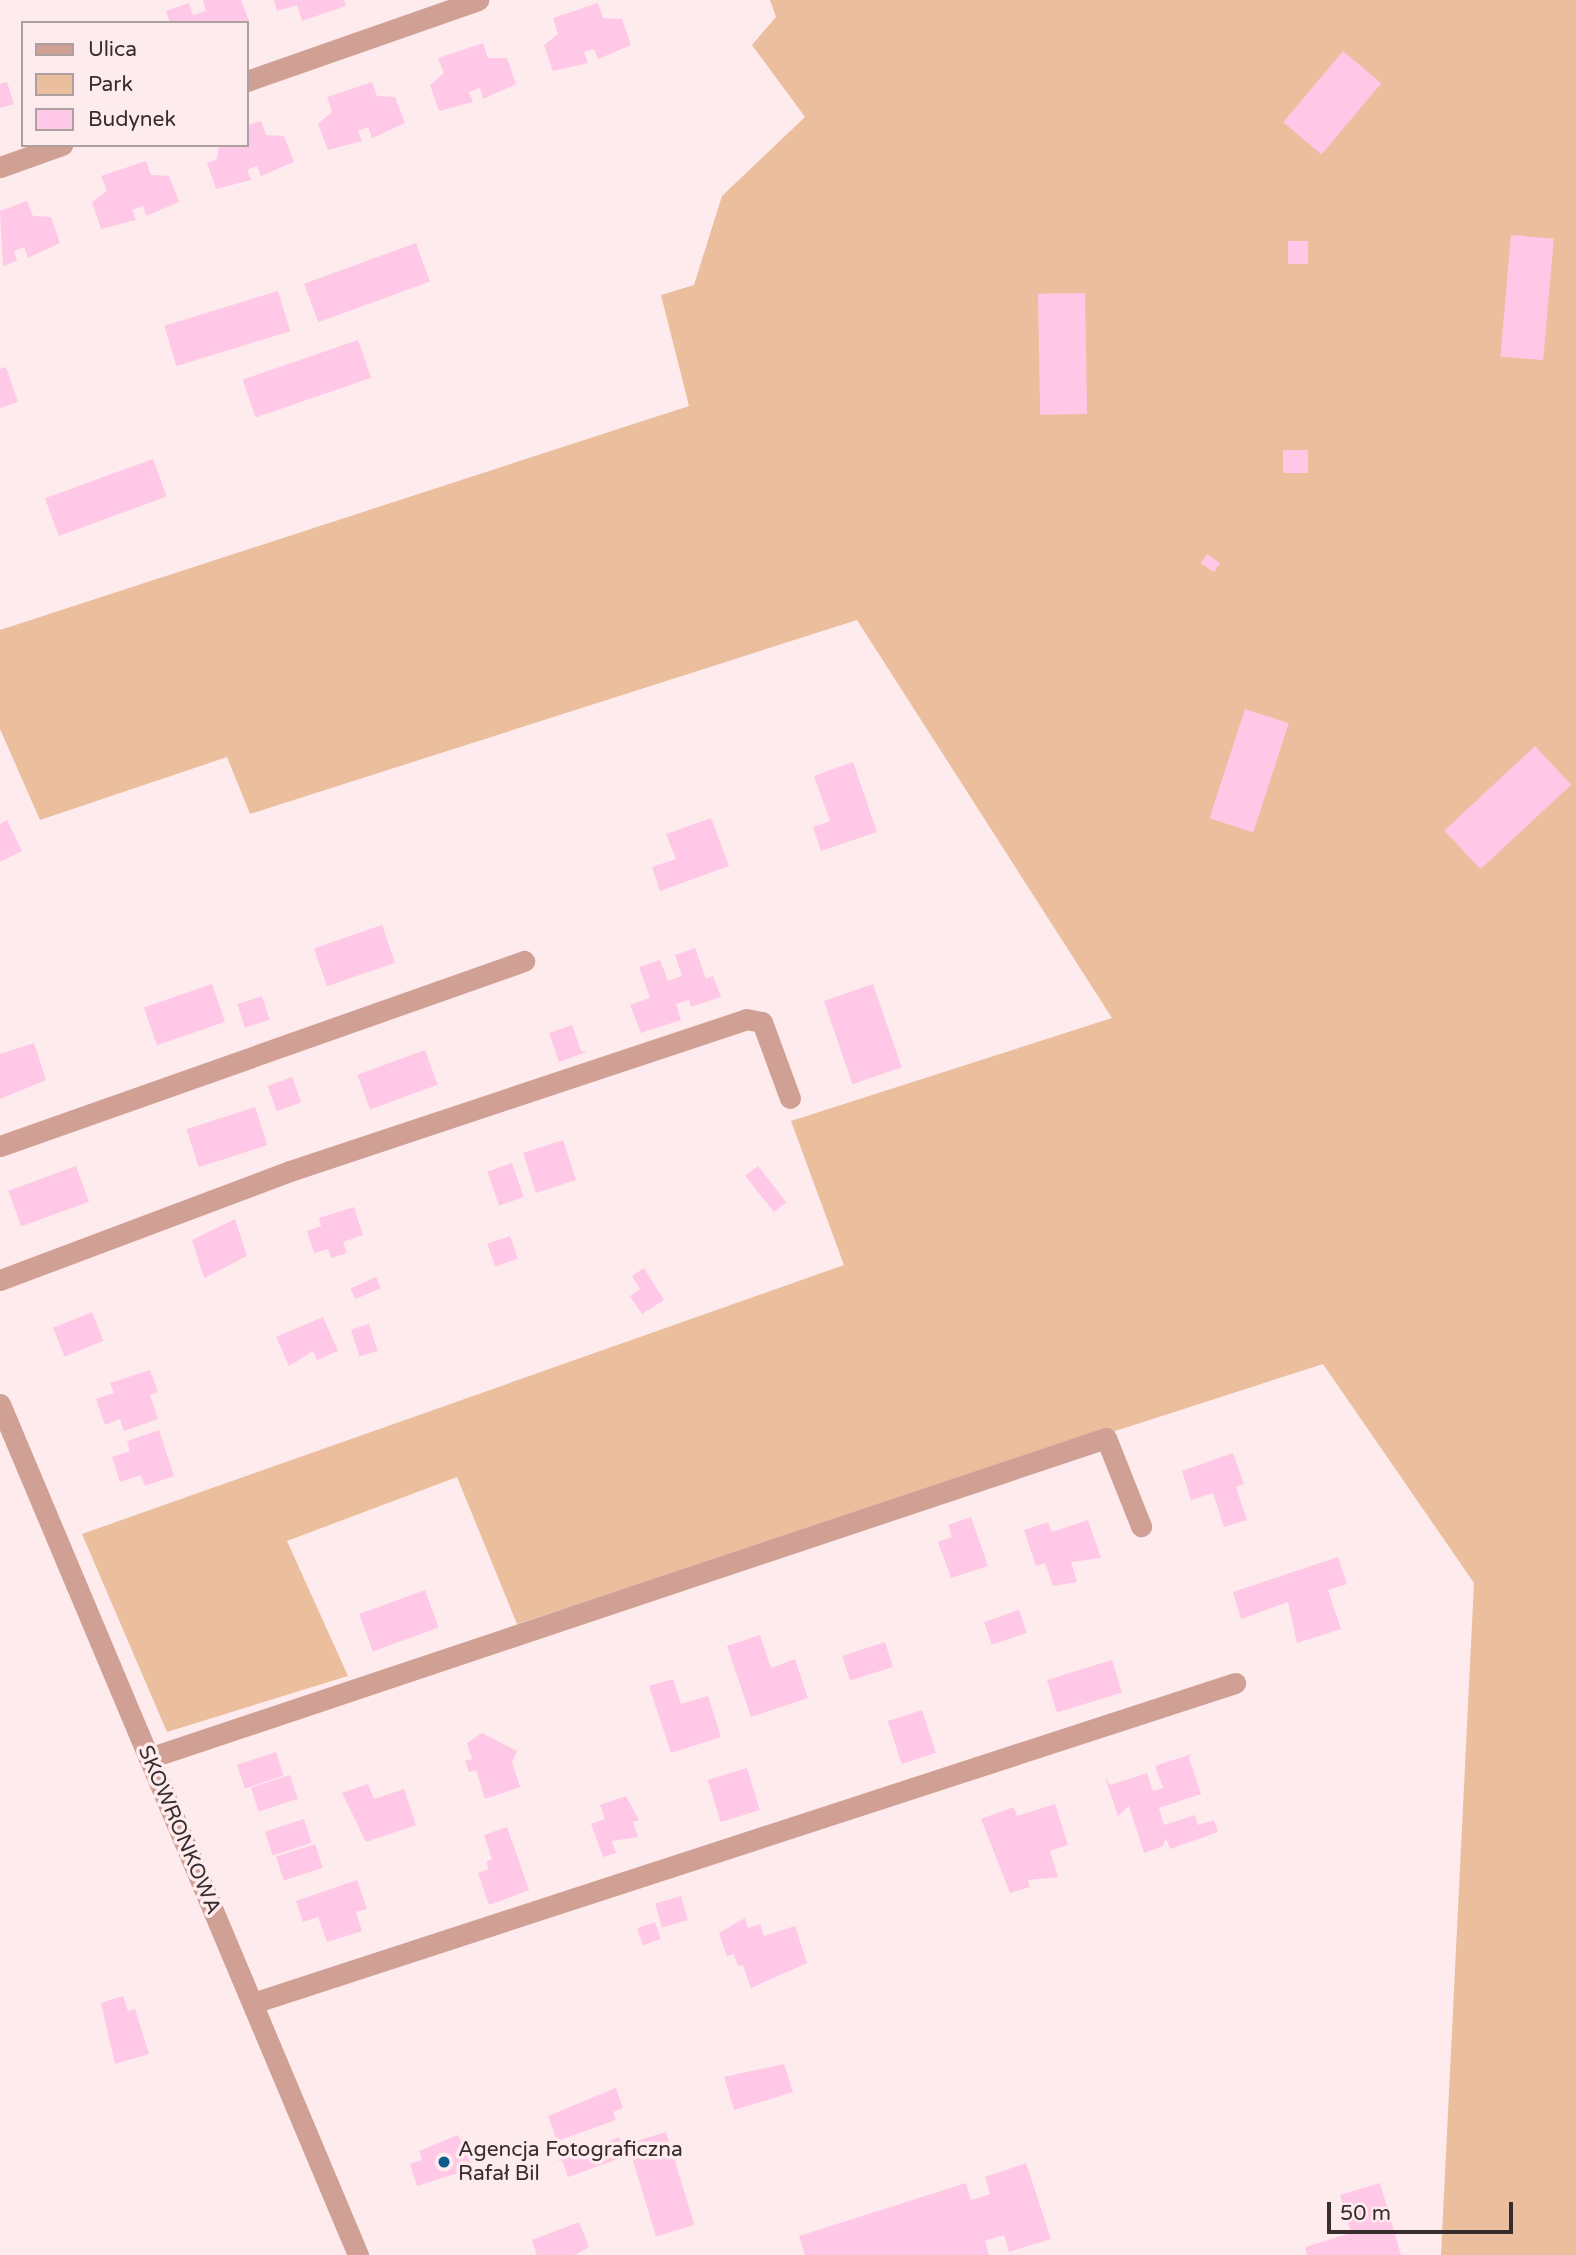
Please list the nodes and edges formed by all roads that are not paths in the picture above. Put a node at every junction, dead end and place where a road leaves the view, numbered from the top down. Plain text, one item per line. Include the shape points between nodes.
1 (478, 0) edge
2 (248, 81) edge
3 (56, 147) edge
4 (0, 167) edge
5 (524, 961) dead end
6 (790, 1098) dead end
7 (0, 1146) edge
8 (0, 1280) edge
9 (0, 1405) edge
10 (1141, 1526) dead end
11 (1235, 1683) dead end
12 (149, 1758) junction
13 (253, 2003) junction
14 (358, 2255) edge

1 - 2 street
3 - 4 street
5 - 7 street
6 - 8 street via 762,1023 746,1019 290,1171
9 - 12 street, SKOWRONKOWA
10 - 12 street via 1106,1438
11 - 13 street
12 - 13 street, SKOWRONKOWA
13 - 14 street, SKOWRONKOWA

